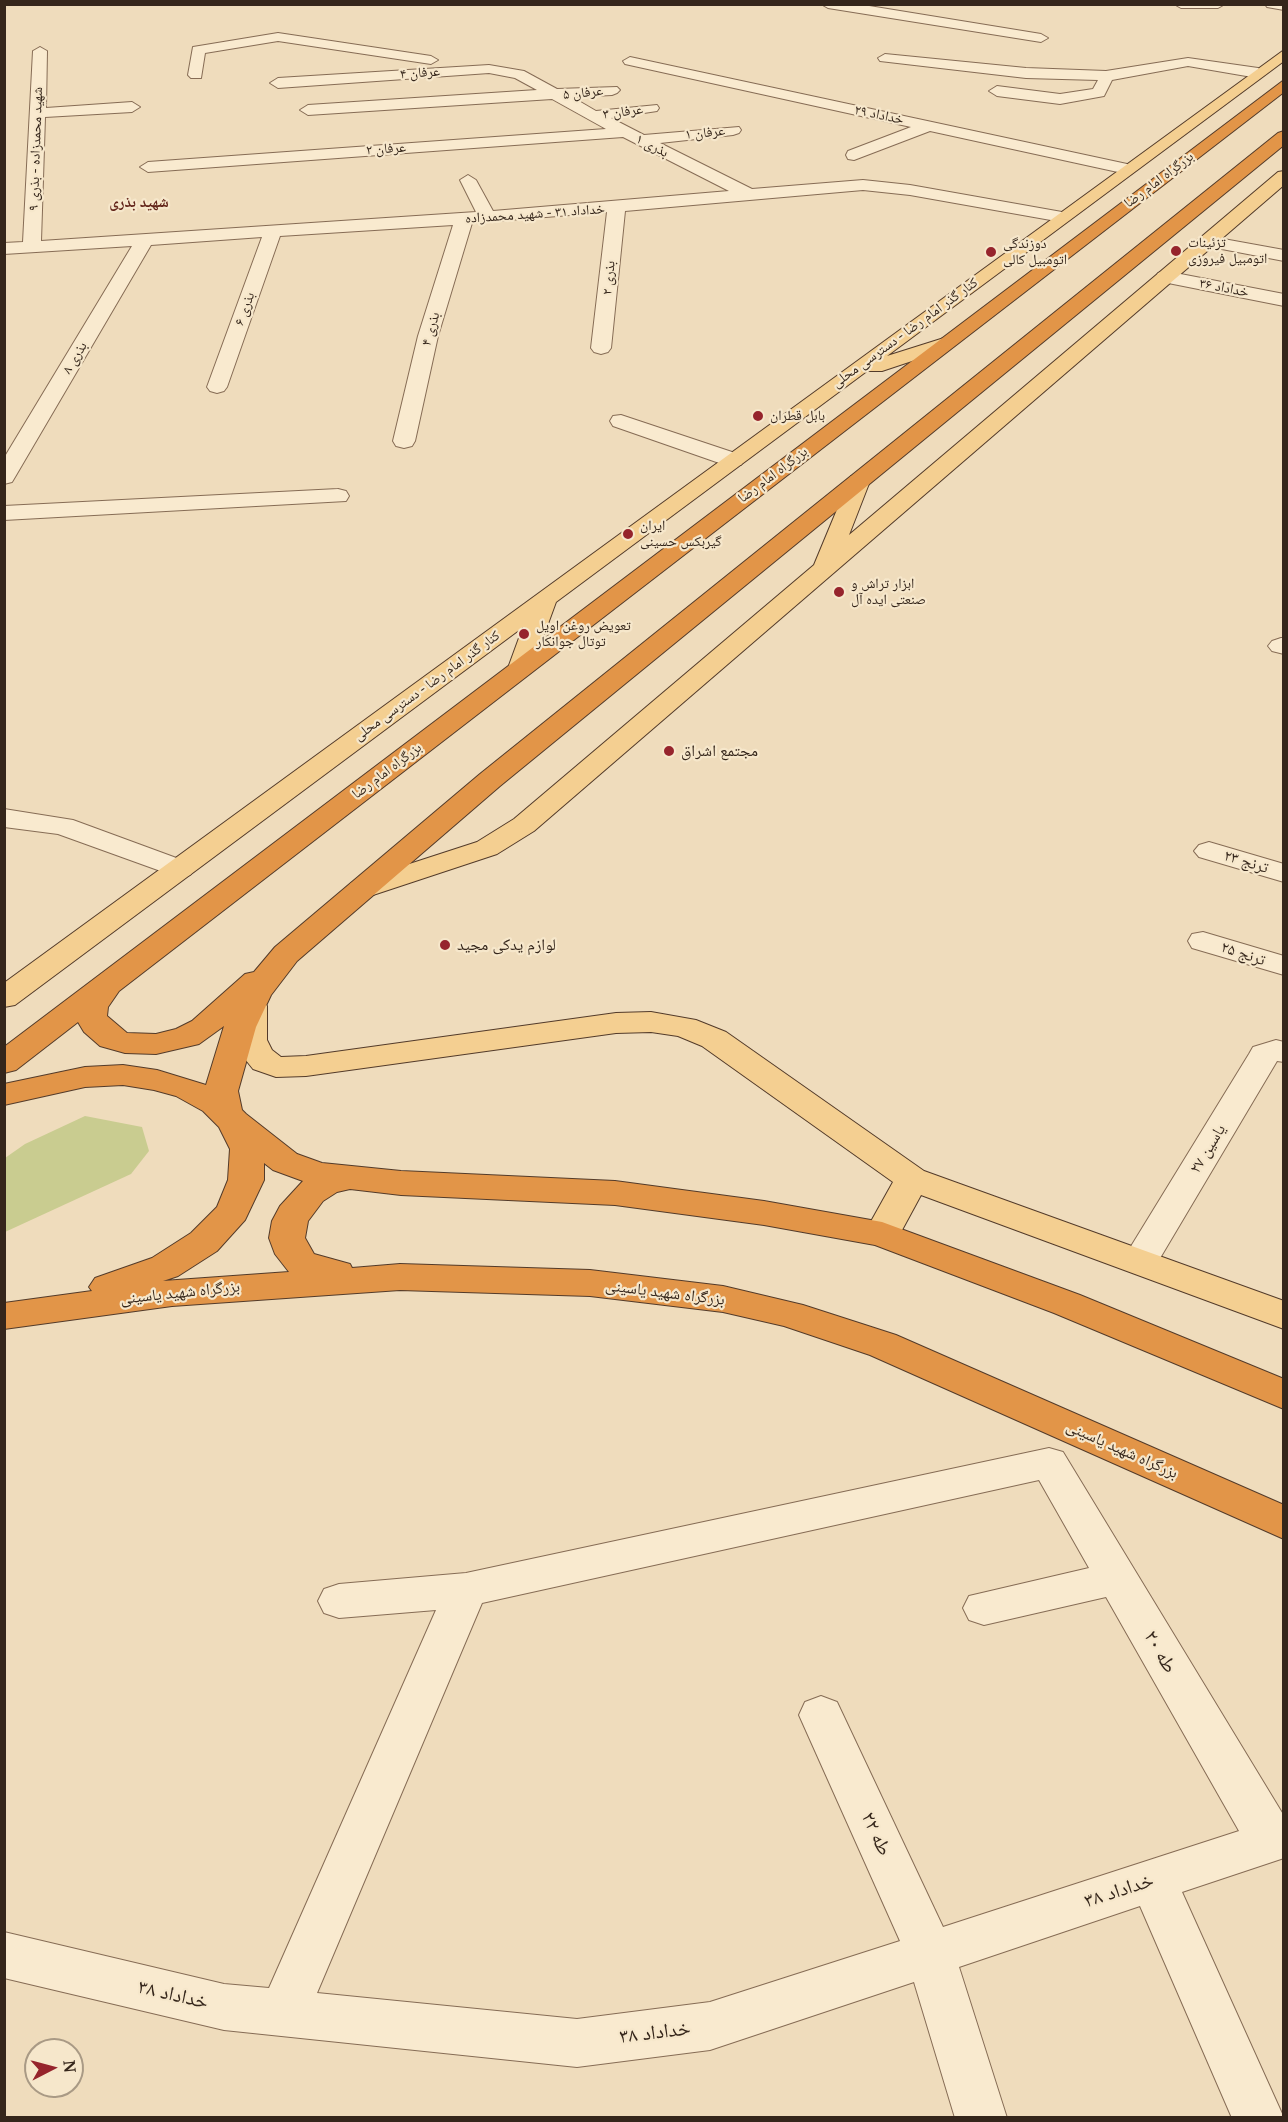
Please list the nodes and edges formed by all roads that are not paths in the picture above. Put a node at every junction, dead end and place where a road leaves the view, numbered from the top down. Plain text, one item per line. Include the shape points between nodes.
1 (828, 4) edge
2 (1181, 4) edge
3 (1218, 4) edge
4 (1272, 4) edge
5 (1284, 6) edge
6 (1041, 38) dead end
7 (40, 51) dead end
8 (1284, 54) edge
9 (885, 58) dead end
10 (630, 61) dead end
11 (489, 69) junction
12 (1258, 73) junction
13 (196, 75) dead end
14 (1107, 76) junction
15 (278, 83) dead end
16 (1284, 84) edge
17 (981, 89) dead end
18 (612, 90) dead end
19 (555, 95) junction
20 (845, 107) junction
21 (1211, 107) junction
22 (132, 108) dead end
23 (651, 108) dead end
24 (308, 110) dead end
25 (38, 113) junction
26 (594, 116) junction
27 (815, 119) dead end
28 (928, 126) junction
29 (733, 130) dead end
30 (625, 132) junction
31 (1284, 136) edge
32 (1212, 139) junction
33 (642, 140) junction
34 (854, 155) dead end
35 (1284, 165) edge
36 (148, 167) dead end
37 (1127, 169) junction
38 (713, 176) junction
39 (1284, 176) edge
40 (468, 180) dead end
41 (678, 180) dead end
42 (1220, 187) junction
43 (750, 195) junction
44 (616, 208) junction
45 (487, 217) junction
46 (1062, 217) junction
47 (465, 219) junction
48 (1102, 223) junction
49 (273, 231) junction
50 (144, 240) junction
51 (1207, 241) junction
52 (32, 247) junction
53 (4, 249) edge
54 (1284, 256) edge
55 (1165, 277) junction
56 (1284, 300) edge
57 (944, 344) junction
58 (601, 348) dead end
59 (848, 375) junction
60 (217, 387) dead end
61 (621, 421) dead end
62 (404, 441) dead end
63 (733, 460) junction
64 (4, 477) edge
65 (859, 481) junction
66 (338, 496) dead end
67 (4, 513) edge
68 (824, 568) junction
69 (545, 599) junction
70 (521, 668) junction
71 (4, 818) edge
72 (40, 823) junction
73 (4, 837) edge
74 (1209, 851) dead end
75 (180, 869) junction
76 (1284, 873) edge
77 (362, 889) junction
78 (1203, 941) dead end
79 (286, 955) junction
80 (1284, 966) edge
81 (106, 986) junction
82 (4, 998) edge
83 (250, 1006) junction
84 (1284, 1052) edge
85 (4, 1063) edge
86 (4, 1095) edge
87 (230, 1118) junction
88 (348, 1178) junction
89 (912, 1179) junction
90 (882, 1234) junction
91 (1140, 1261) junction
92 (400, 1277) junction
93 (4, 1315) edge
94 (1284, 1316) edge
95 (1284, 1395) edge
96 (1284, 1522) edge
97 (1117, 1578) junction
98 (466, 1590) junction
99 (339, 1601) dead end
100 (984, 1608) dead end
101 (821, 1715) dead end
102 (1277, 1840) edge
103 (1154, 1880) junction
104 (930, 1953) junction
105 (4, 1954) edge
106 (283, 2013) junction
107 (981, 2118) edge
108 (1259, 2118) edge

1 - 6 street
2 - 3 street
4 - 5 street
7 - 25 street, شهید محمدزاده - بذری ۹
8 - 12 main road, کنار گذر امام رضا - دسترسی محلی
9 - 14 street via 1026,73
10 - 20 street, خداداد ۲۹
11 - 13 street via 278,38 198,50
11 - 15 street, عرفان ۴
11 - 19 street, عرفان ۴ via 519,74
12 - 14 street via 1188,62
12 - 21 main road, کنار گذر امام رضا - دسترسی محلی
14 - 17 street via 1099,93 1060,99
16 - 32 highway, بزرگراه امام رضا
18 - 19 street, عرفان ۵
19 - 24 street, عرفان ۵
19 - 26 street, بذری ۱
20 - 27 street
20 - 28 street, خداداد ۲۹
21 - 32 main road
21 - 37 main road, کنار گذر امام رضا - دسترسی محلی
22 - 25 street
23 - 26 street, عرفان ۳
25 - 52 street, شهید محمدزاده - بذری ۹
26 - 30 street, بذری ۱
28 - 34 street
28 - 37 street, خداداد ۲۹
29 - 33 street, عرفان ۱
30 - 33 street, بذری ۱
30 - 36 street, عرفان ۲
31 - 42 highway
32 - 48 highway, بزرگراه امام رضا
33 - 38 street, بذری ۱
35 - 42 main road
37 - 46 main road, کنار گذر امام رضا - دسترسی محلی
38 - 41 street
38 - 43 street, بذری ۱
39 - 51 main road
40 - 45 street
42 - 65 highway
43 - 44 street, خداداد ۳۱ - شهید محمدزاده
43 - 46 street, خداداد ۳۱ - شهید محمدزاده via 863,185
44 - 45 street, خداداد ۳۱ - شهید محمدزاده
44 - 58 street, بذری ۲
45 - 47 street, خداداد ۳۱ - شهید محمدزاده
46 - 48 main road
46 - 59 main road, کنار گذر امام رضا - دسترسی محلی
47 - 49 street, خداداد ۳۱ - شهید محمدزاده via 385,216
47 - 62 street, بذری ۴ via 428,336
48 - 57 highway, بزرگراه امام رضا
49 - 50 street, خداداد ۳۱ - شهید محمدزاده
49 - 60 street, بذری ۶
50 - 52 street, خداداد ۳۱ - شهید محمدزاده
50 - 64 street, بذری ۸
51 - 54 street
51 - 55 main road
52 - 53 street, خداداد ۳۱ - شهید محمدزاده
55 - 56 street, خداداد ۳۶
55 - 68 main road
57 - 59 main road
57 - 70 highway, بزرگراه امام رضا
59 - 63 main road, کنار گذر امام رضا - دسترسی محلی
61 - 63 street
63 - 69 main road, کنار گذر امام رضا - دسترسی محلی
65 - 68 main road
65 - 77 highway via 490,780
66 - 67 street
68 - 77 main road via 506,838 487,848
69 - 70 main road
69 - 75 main road, کنار گذر امام رضا - دسترسی محلی
70 - 81 highway, بزرگراه امام رضا
71 - 72 street
72 - 73 street
72 - 75 street via 63,826
74 - 76 street, ترنج ۲۳
75 - 82 main road, کنار گذر امام رضا - دسترسی محلی
77 - 79 highway
78 - 80 street, ترنج ۲۵
79 - 81 highway via 203,1028 172,1042 125,1043 102,1032 91,1016 92,1006
79 - 83 highway via 270,972
81 - 85 highway, بزرگراه امام رضا
83 - 87 highway via 221,1091
83 - 89 main road via 254,1047 265,1062 276,1066 306,1066 616,1023 651,1022 685,1027 714,1039
84 - 91 street, یاسین ۲۷ via 1265,1054
86 - 87 highway via 48,1083 123,1075 188,1089 215,1103
87 - 88 highway via 285,1162 318,1174
87 - 93 highway via 247,1149 246,1180 232,1212 204,1242 165,1267 118,1285
88 - 90 highway via 615,1193
88 - 92 highway via 317,1188 298,1206 287,1238 293,1254 301,1263 330,1272
89 - 90 main road
89 - 91 main road
90 - 95 highway via 1067,1304
91 - 94 main road
92 - 93 highway, بزرگراه شهید یاسینی via 172,1293
92 - 96 highway, بزرگراه شهید یاسینی via 474,1277 665,1290 790,1314 883,1344
97 - 98 street, طه ۲۰ via 1049,1463
97 - 100 street
97 - 102 street, طه ۲۰
98 - 99 street
98 - 106 street
101 - 104 street, طه ۲۲
102 - 103 street, خداداد ۳۸
103 - 104 street, خداداد ۳۸
103 - 108 street
104 - 106 street, خداداد ۳۸ via 710,2026 577,2043
104 - 107 street, طه ۲۲
105 - 106 street, خداداد ۳۸ via 224,2007

